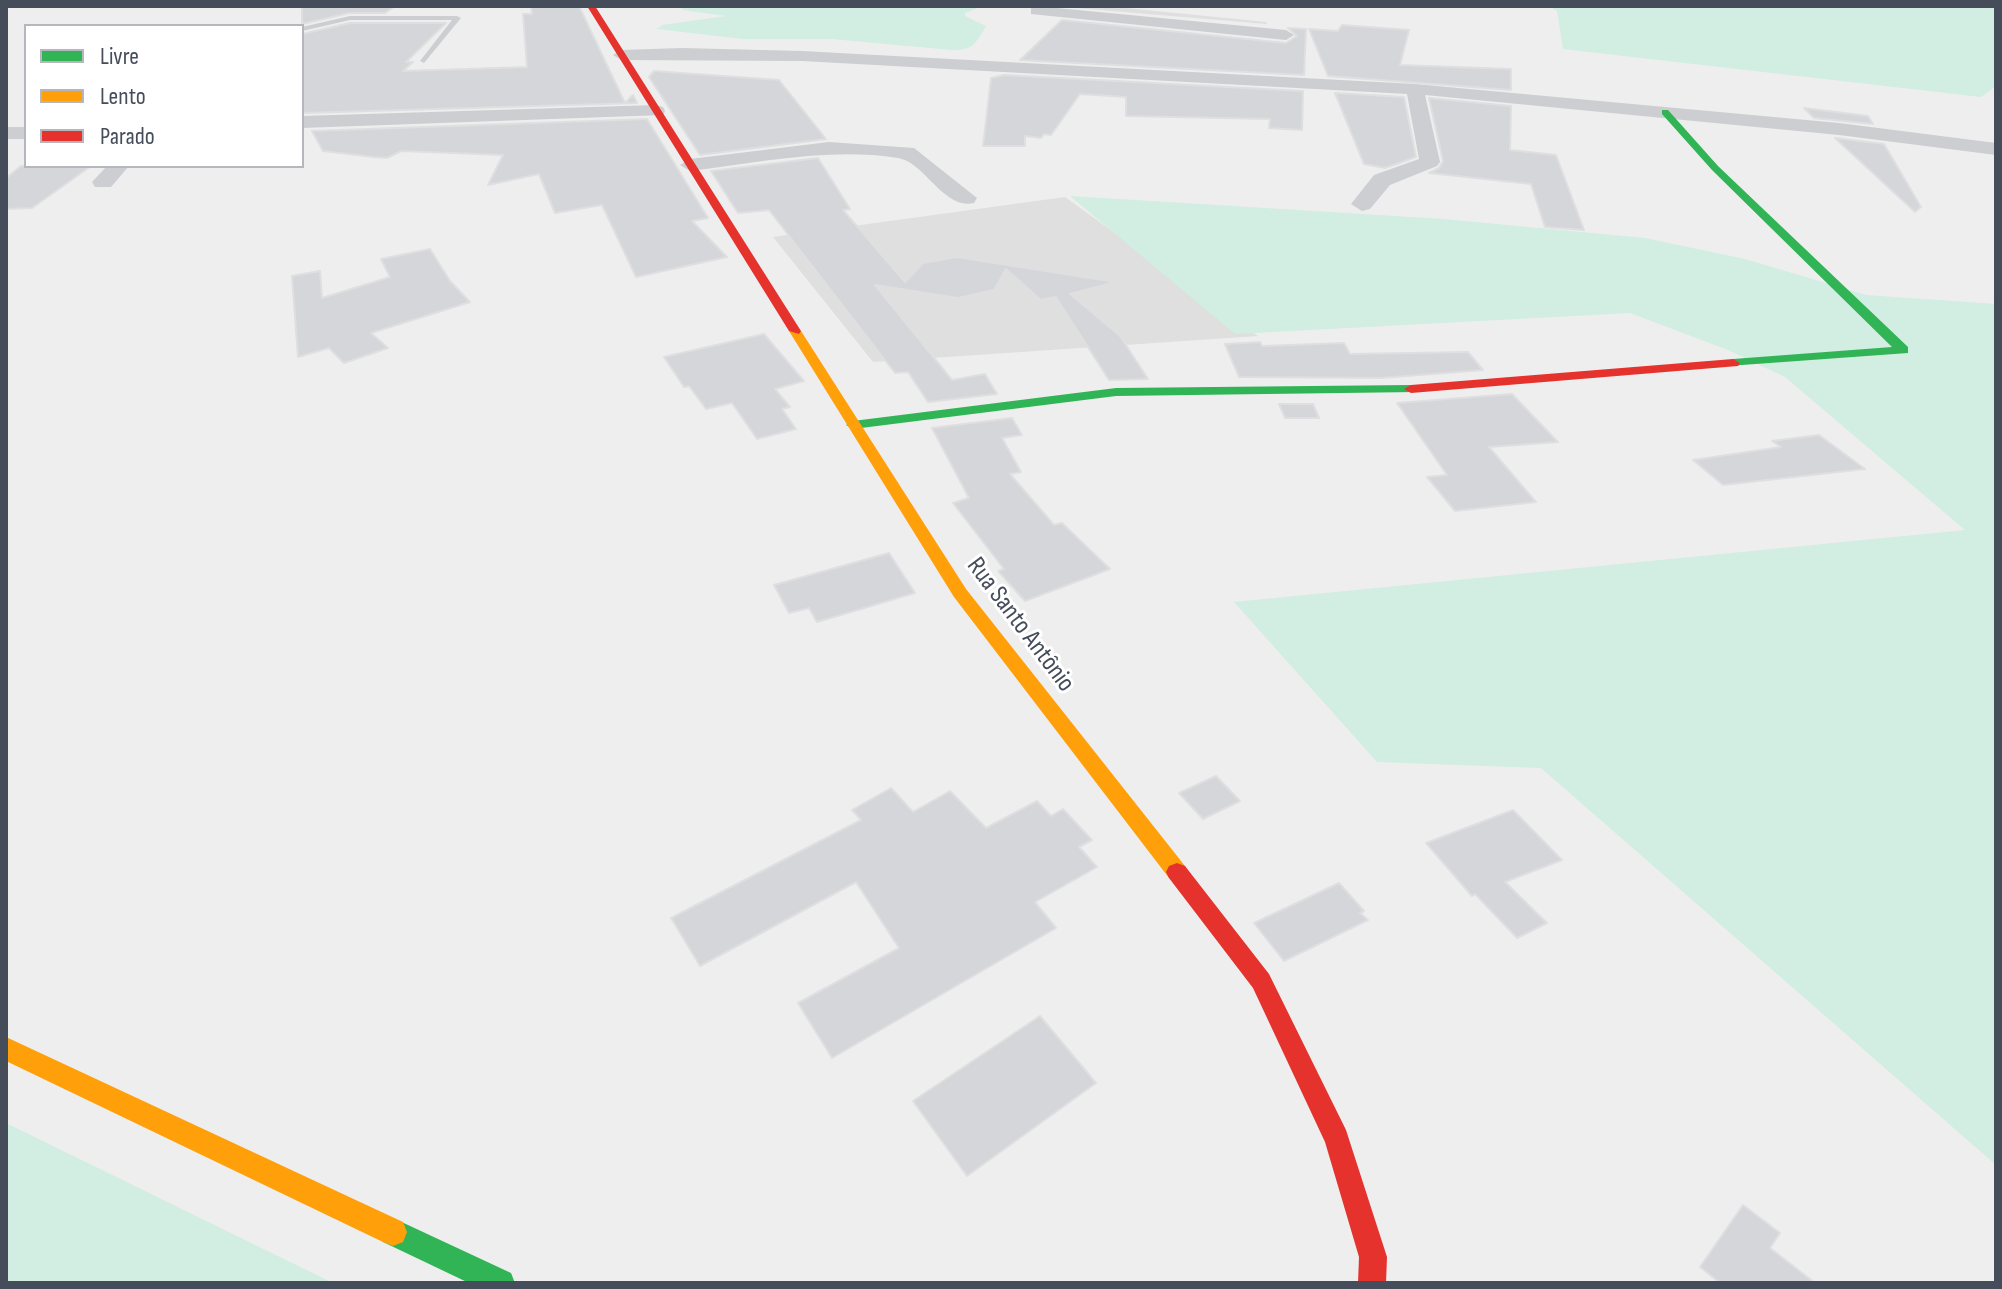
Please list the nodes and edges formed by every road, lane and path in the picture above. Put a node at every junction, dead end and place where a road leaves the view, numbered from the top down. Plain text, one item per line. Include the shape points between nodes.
1 (591, 6) edge
2 (1142, 6) edge
3 (1036, 11) dead end
4 (1128, 19) junction
5 (304, 29) edge
6 (1282, 51) junction
7 (621, 55) junction
8 (424, 61) dead end
9 (1415, 89) junction
10 (656, 111) junction
11 (1665, 112) junction
12 (304, 122) edge
13 (1996, 149) edge
14 (690, 165) junction
15 (117, 168) edge
16 (103, 182) dead end
17 (966, 198) dead end
18 (1362, 204) dead end
19 (853, 425) junction
20 (6, 1049) edge
21 (501, 1283) edge
22 (1372, 1283) edge

1 - 7 street, Rua Santo Antônio
2 - 4 street
3 - 4 street
4 - 6 street
5 - 8 lane via 350,18 457,18
6 - 7 street
6 - 9 street
7 - 10 street, Rua Santo Antônio
9 - 11 street
9 - 18 street via 1430,162 1382,180
10 - 12 street
10 - 14 street, Rua Santo Antônio
11 - 13 street
11 - 19 street via 1715,168 1903,350 1381,391 1116,392
14 - 17 street via 829,148 907,152
14 - 19 street, Rua Santo Antônio
15 - 16 street
19 - 22 street, Rua Santo Antônio via 960,593 1261,981 1337,1139 1373,1257
20 - 21 street

